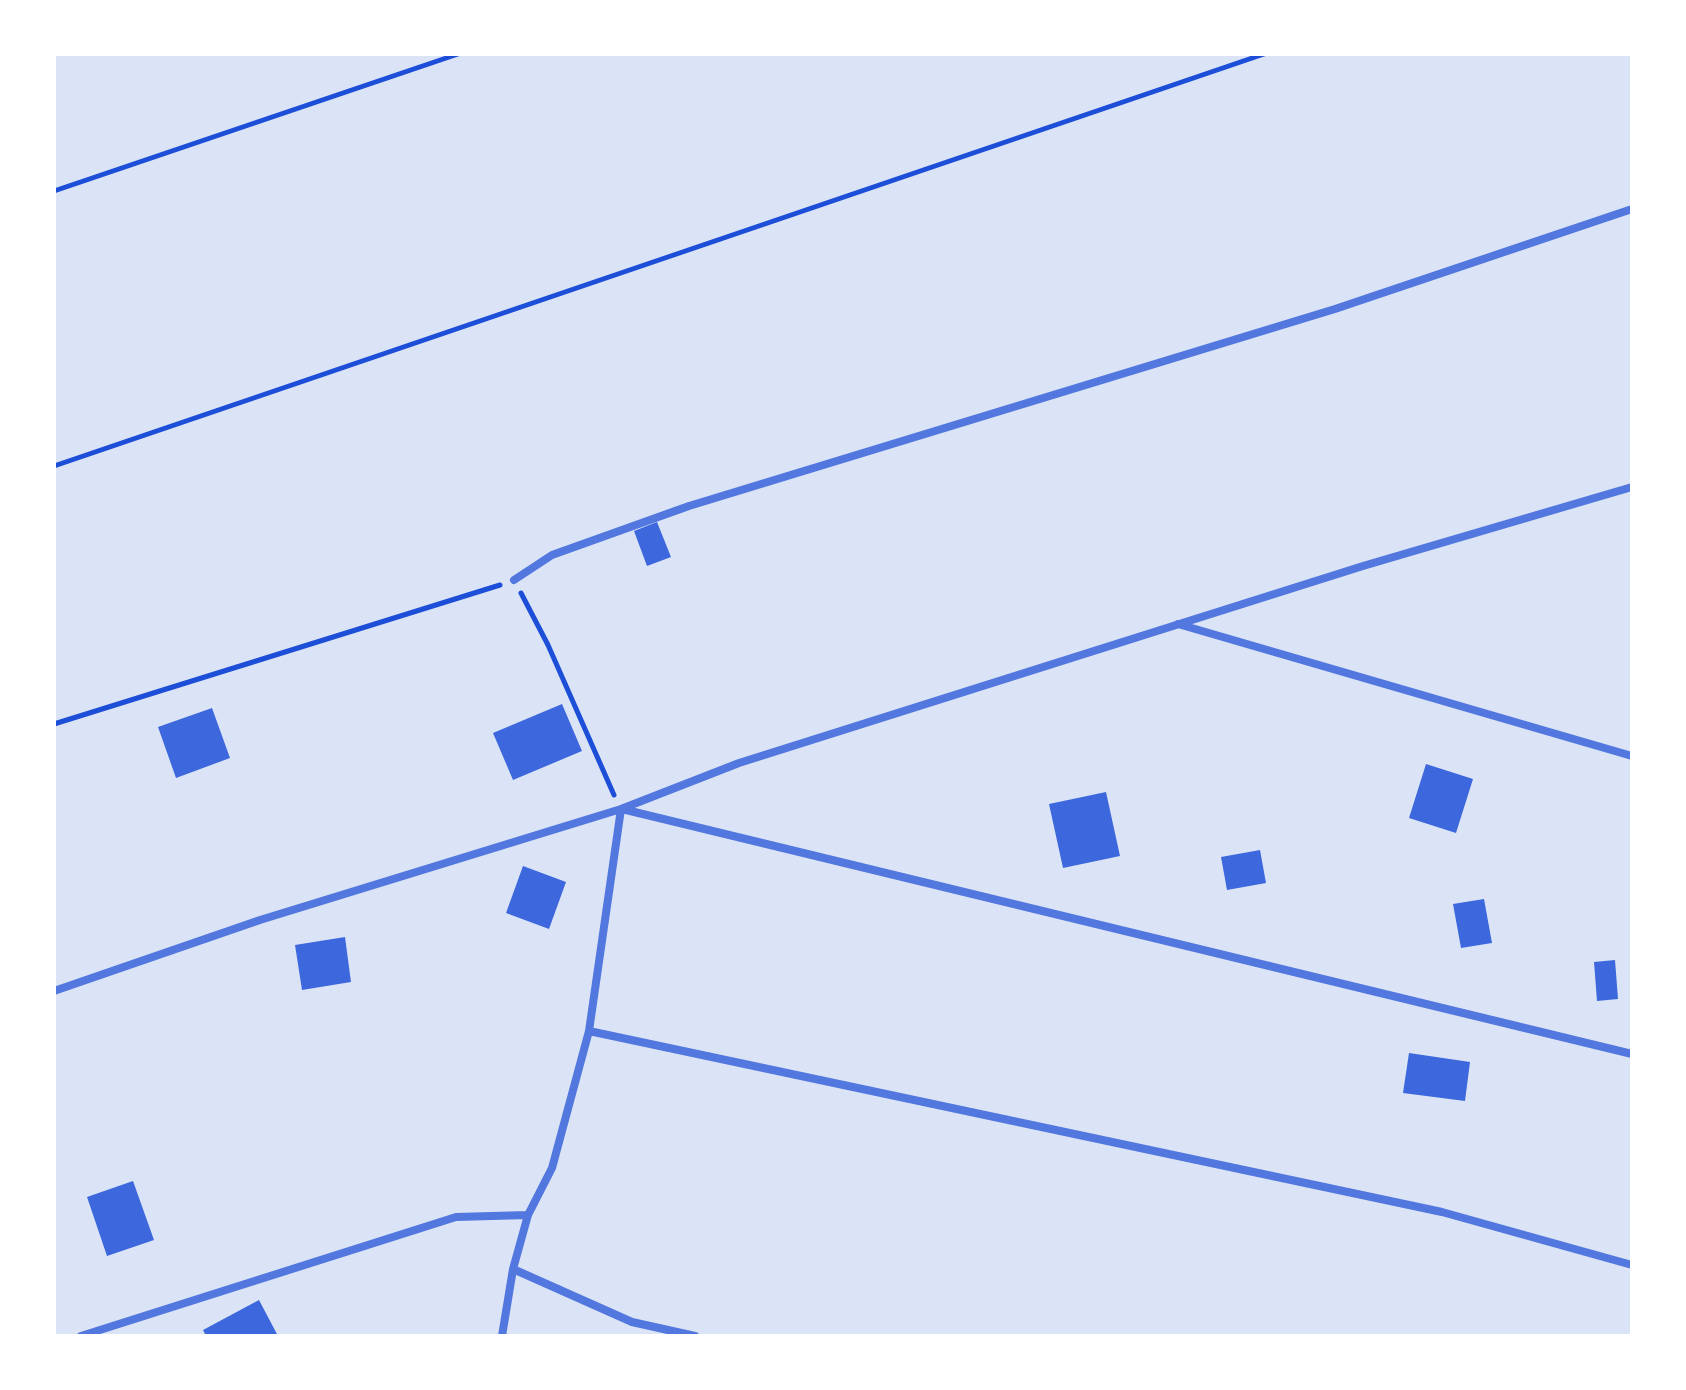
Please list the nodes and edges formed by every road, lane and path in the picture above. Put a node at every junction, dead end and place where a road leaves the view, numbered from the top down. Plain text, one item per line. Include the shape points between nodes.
1 (458, 54) edge
2 (1264, 54) edge
3 (54, 191) edge
4 (1632, 209) edge
5 (54, 466) edge
6 (1632, 487) edge
7 (514, 580) junction
8 (1177, 624) junction
9 (54, 724) edge
10 (1632, 756) edge
11 (621, 809) junction
12 (54, 991) edge
13 (589, 1031) junction
14 (1632, 1054) edge
15 (528, 1215) junction
16 (1632, 1265) edge
17 (513, 1269) junction
18 (81, 1336) edge
19 (502, 1336) edge
20 (695, 1336) edge

1 - 3 path
2 - 5 path
4 - 7 street via 1335,309 674,511 552,555
6 - 8 street
7 - 9 path
7 - 11 path
8 - 10 street
8 - 11 street via 739,763
11 - 12 street via 260,920
11 - 13 street
11 - 14 street
13 - 15 street via 552,1168
13 - 16 street via 1442,1212
15 - 17 street
15 - 18 street via 456,1217
17 - 19 street
17 - 20 street via 632,1322

